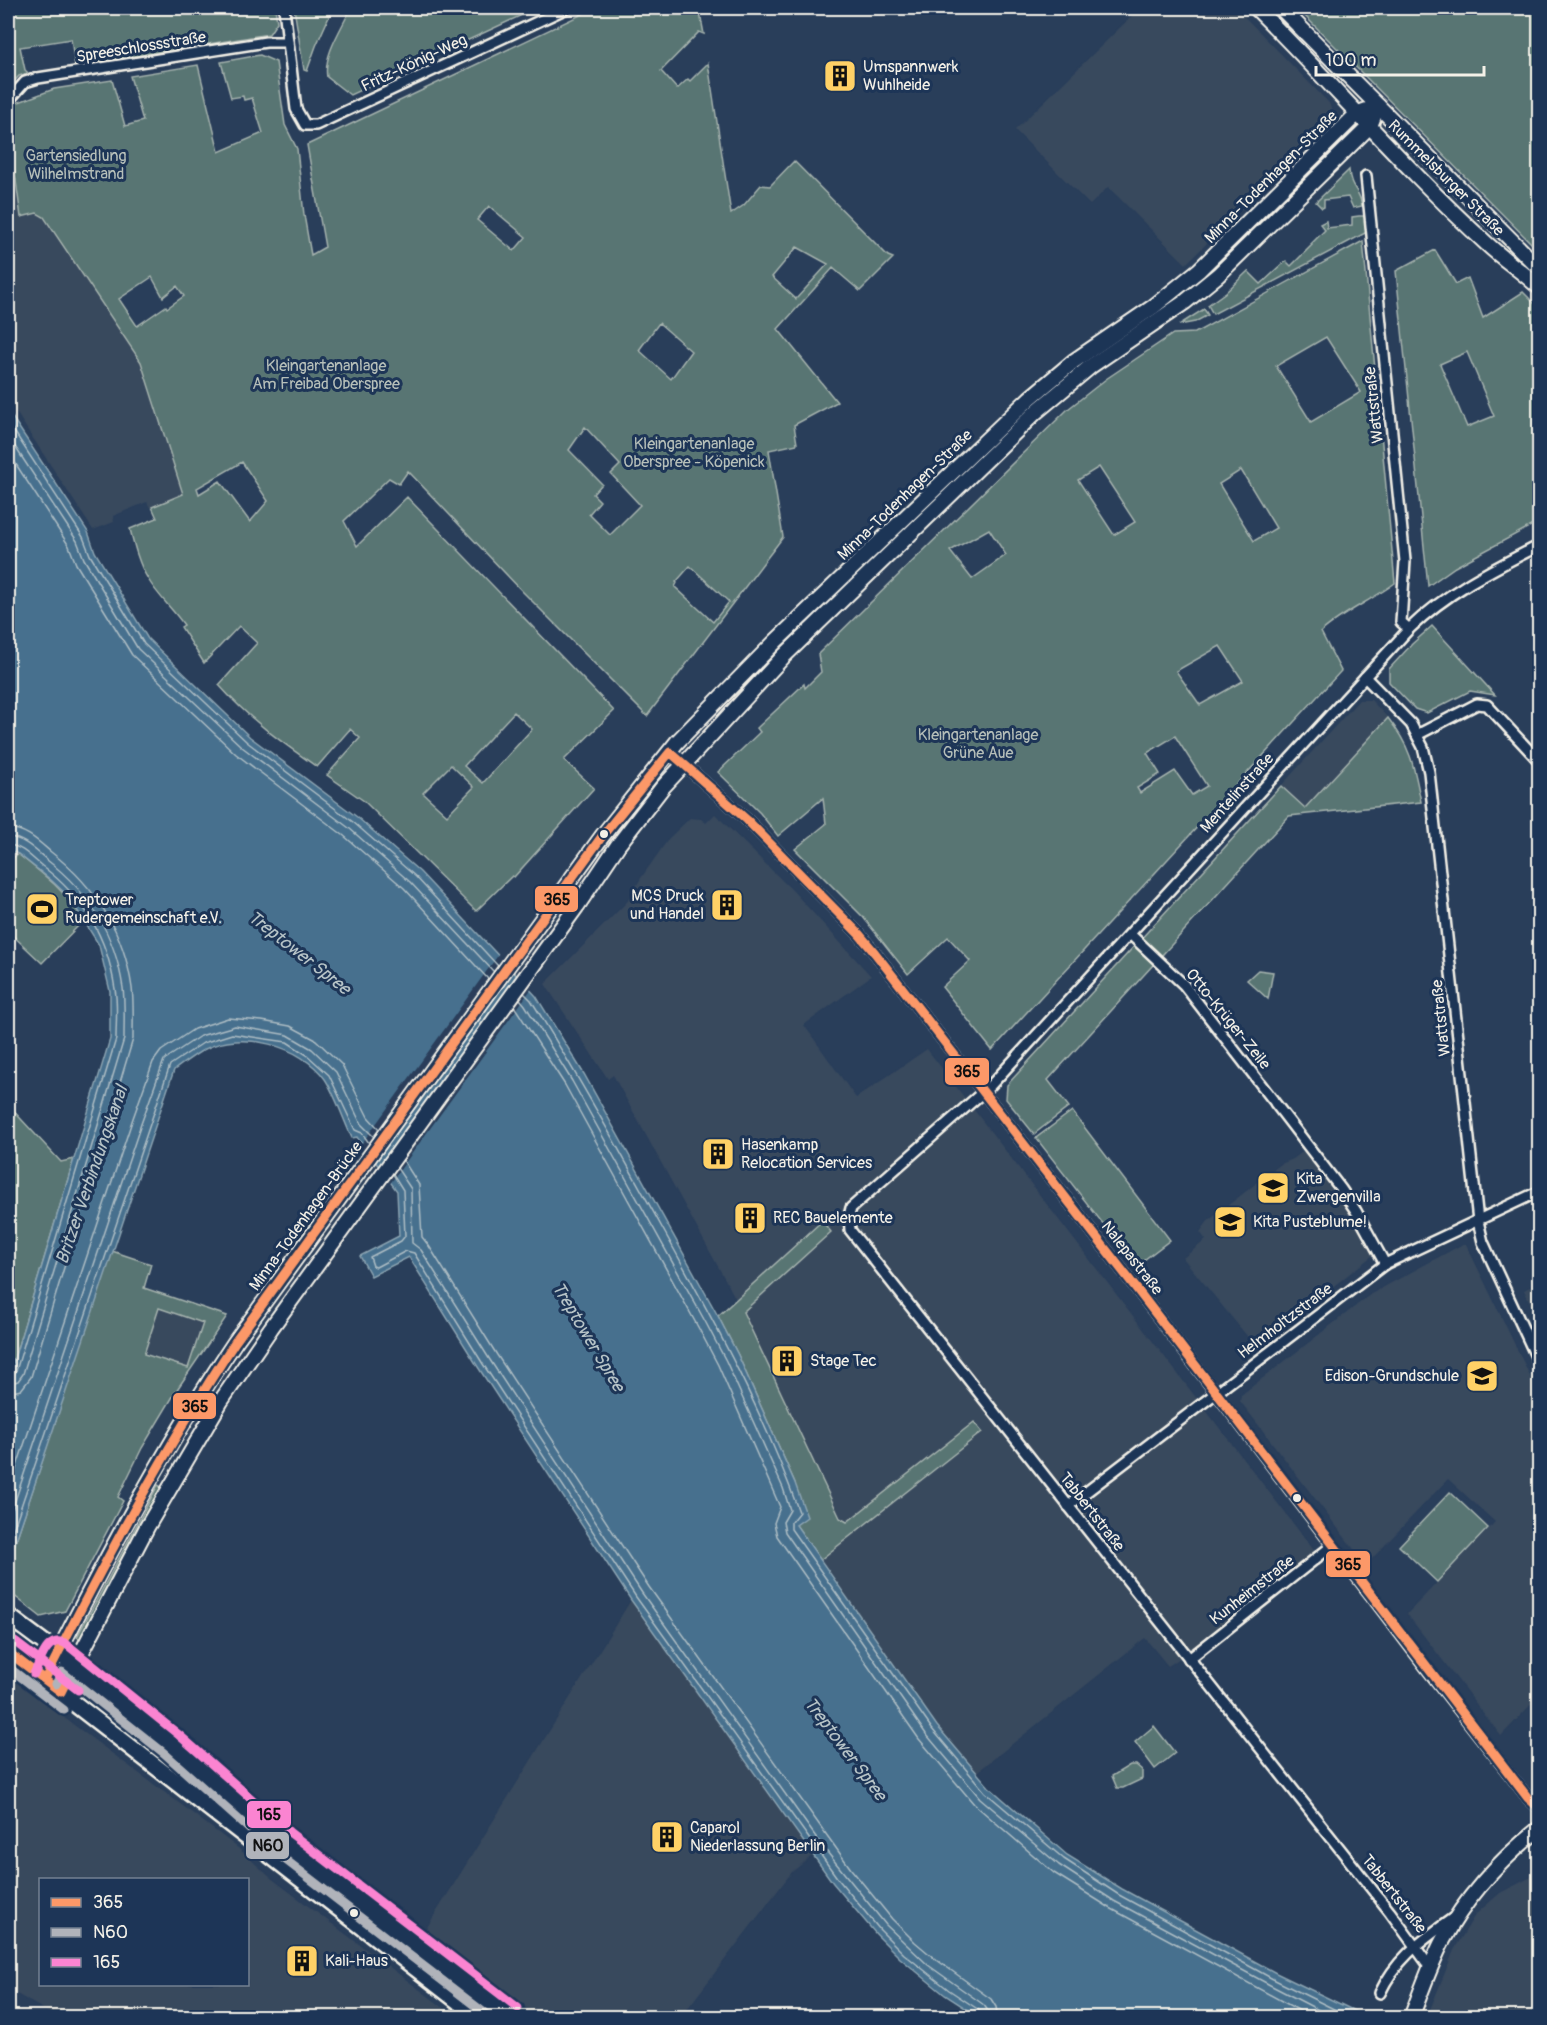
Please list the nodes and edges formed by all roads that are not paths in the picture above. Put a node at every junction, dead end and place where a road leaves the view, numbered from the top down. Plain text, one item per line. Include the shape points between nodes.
1 (284, 8) edge
2 (567, 8) edge
3 (1256, 8) edge
4 (1281, 8) edge
5 (288, 42) junction
6 (8, 101) edge
7 (1378, 106) junction
8 (1358, 113) junction
9 (1370, 126) junction
10 (1366, 176) dead end
11 (1539, 269) edge
12 (1539, 288) edge
13 (1539, 544) edge
14 (1409, 629) junction
15 (1365, 677) junction
16 (1417, 735) junction
17 (670, 752) junction
18 (1539, 762) edge
19 (683, 764) junction
20 (560, 895) joint
21 (1130, 934) junction
22 (983, 1092) junction
23 (1539, 1191) edge
24 (1478, 1221) junction
25 (1385, 1264) junction
26 (1539, 1365) edge
27 (1216, 1393) junction
28 (1068, 1506) junction
29 (1334, 1545) junction
30 (8, 1616) edge
31 (8, 1652) edge
32 (58, 1653) junction
33 (1189, 1659) junction
34 (74, 1665) junction
35 (45, 1679) junction
36 (61, 1692) junction
37 (1539, 1809) edge
38 (1539, 1828) edge
39 (1460, 1913) junction
40 (1415, 1946) junction
41 (1430, 1970) junction
42 (1380, 1993) dead end
43 (480, 2018) edge
44 (512, 2018) edge
45 (1411, 2018) edge

1 - 5 street
2 - 5 street, Fritz-König-Weg via 316,125 305,125 296,109
3 - 8 main road, Rummelsburger Straße
4 - 7 main road, Rummelsburger Straße
5 - 6 street, Spreeschlossstraße via 266,42 38,78 25,82
7 - 8 main road, Minna-Todenhagen-Straße
7 - 9 main road, Minna-Todenhagen-Straße
7 - 11 main road, Rummelsburger Straße
8 - 9 main road, Rummelsburger Straße
8 - 17 main road, Minna-Todenhagen-Straße via 1199,270 1030,398 775,642
9 - 12 main road, Rummelsburger Straße via 1487,245
9 - 19 main road, Minna-Todenhagen-Straße via 1218,275 1091,366 1037,411 784,656
10 - 14 street, Wattstraße via 1405,561 1401,622
13 - 14 street, Mentelinstraße via 1448,596
14 - 15 street, Mentelinstraße
15 - 16 street, Wattstraße via 1405,717
15 - 21 street, Mentelinstraße
16 - 18 street via 1482,703
16 - 24 street, Wattstraße via 1433,800
17 - 19 street, Nalepastraße
17 - 20 main road, Minna-Todenhagen-Straße via 630,799
19 - 22 street, Nalepastraße via 747,820 859,934
19 - 34 main road, Minna-Todenhagen-Straße via 618,845 220,1401
20 - 32 main road, Minna-Todenhagen-Brücke via 235,1342 152,1475
21 - 22 street, Mentelinstraße
21 - 25 street, Otto-Krüger-Zeile via 1184,986 1274,1102 1356,1210
22 - 27 street, Nalepastraße
22 - 28 street, Tabbertstraße via 852,1208 850,1230
23 - 24 street, Helmholtzstraße
24 - 25 street, Helmholtzstraße
24 - 26 street, Wattstraße via 1482,1242
25 - 27 street, Helmholtzstraße
27 - 28 street, Helmholtzstraße
27 - 29 street, Nalepastraße
28 - 33 street, Tabbertstraße
29 - 33 street, Kunheimstraße
29 - 37 street, Nalepastraße
30 - 32 main road
31 - 35 main road
32 - 34 main road
32 - 35 main road
33 - 40 street, Tabbertstraße
34 - 36 main road
34 - 44 main road via 172,1744 281,1841
35 - 36 main road
36 - 43 main road
38 - 39 main road via 1501,1862
39 - 40 street
39 - 41 main road
40 - 41 street, Tabbertstraße
40 - 42 street via 1393,1969
41 - 45 main road

